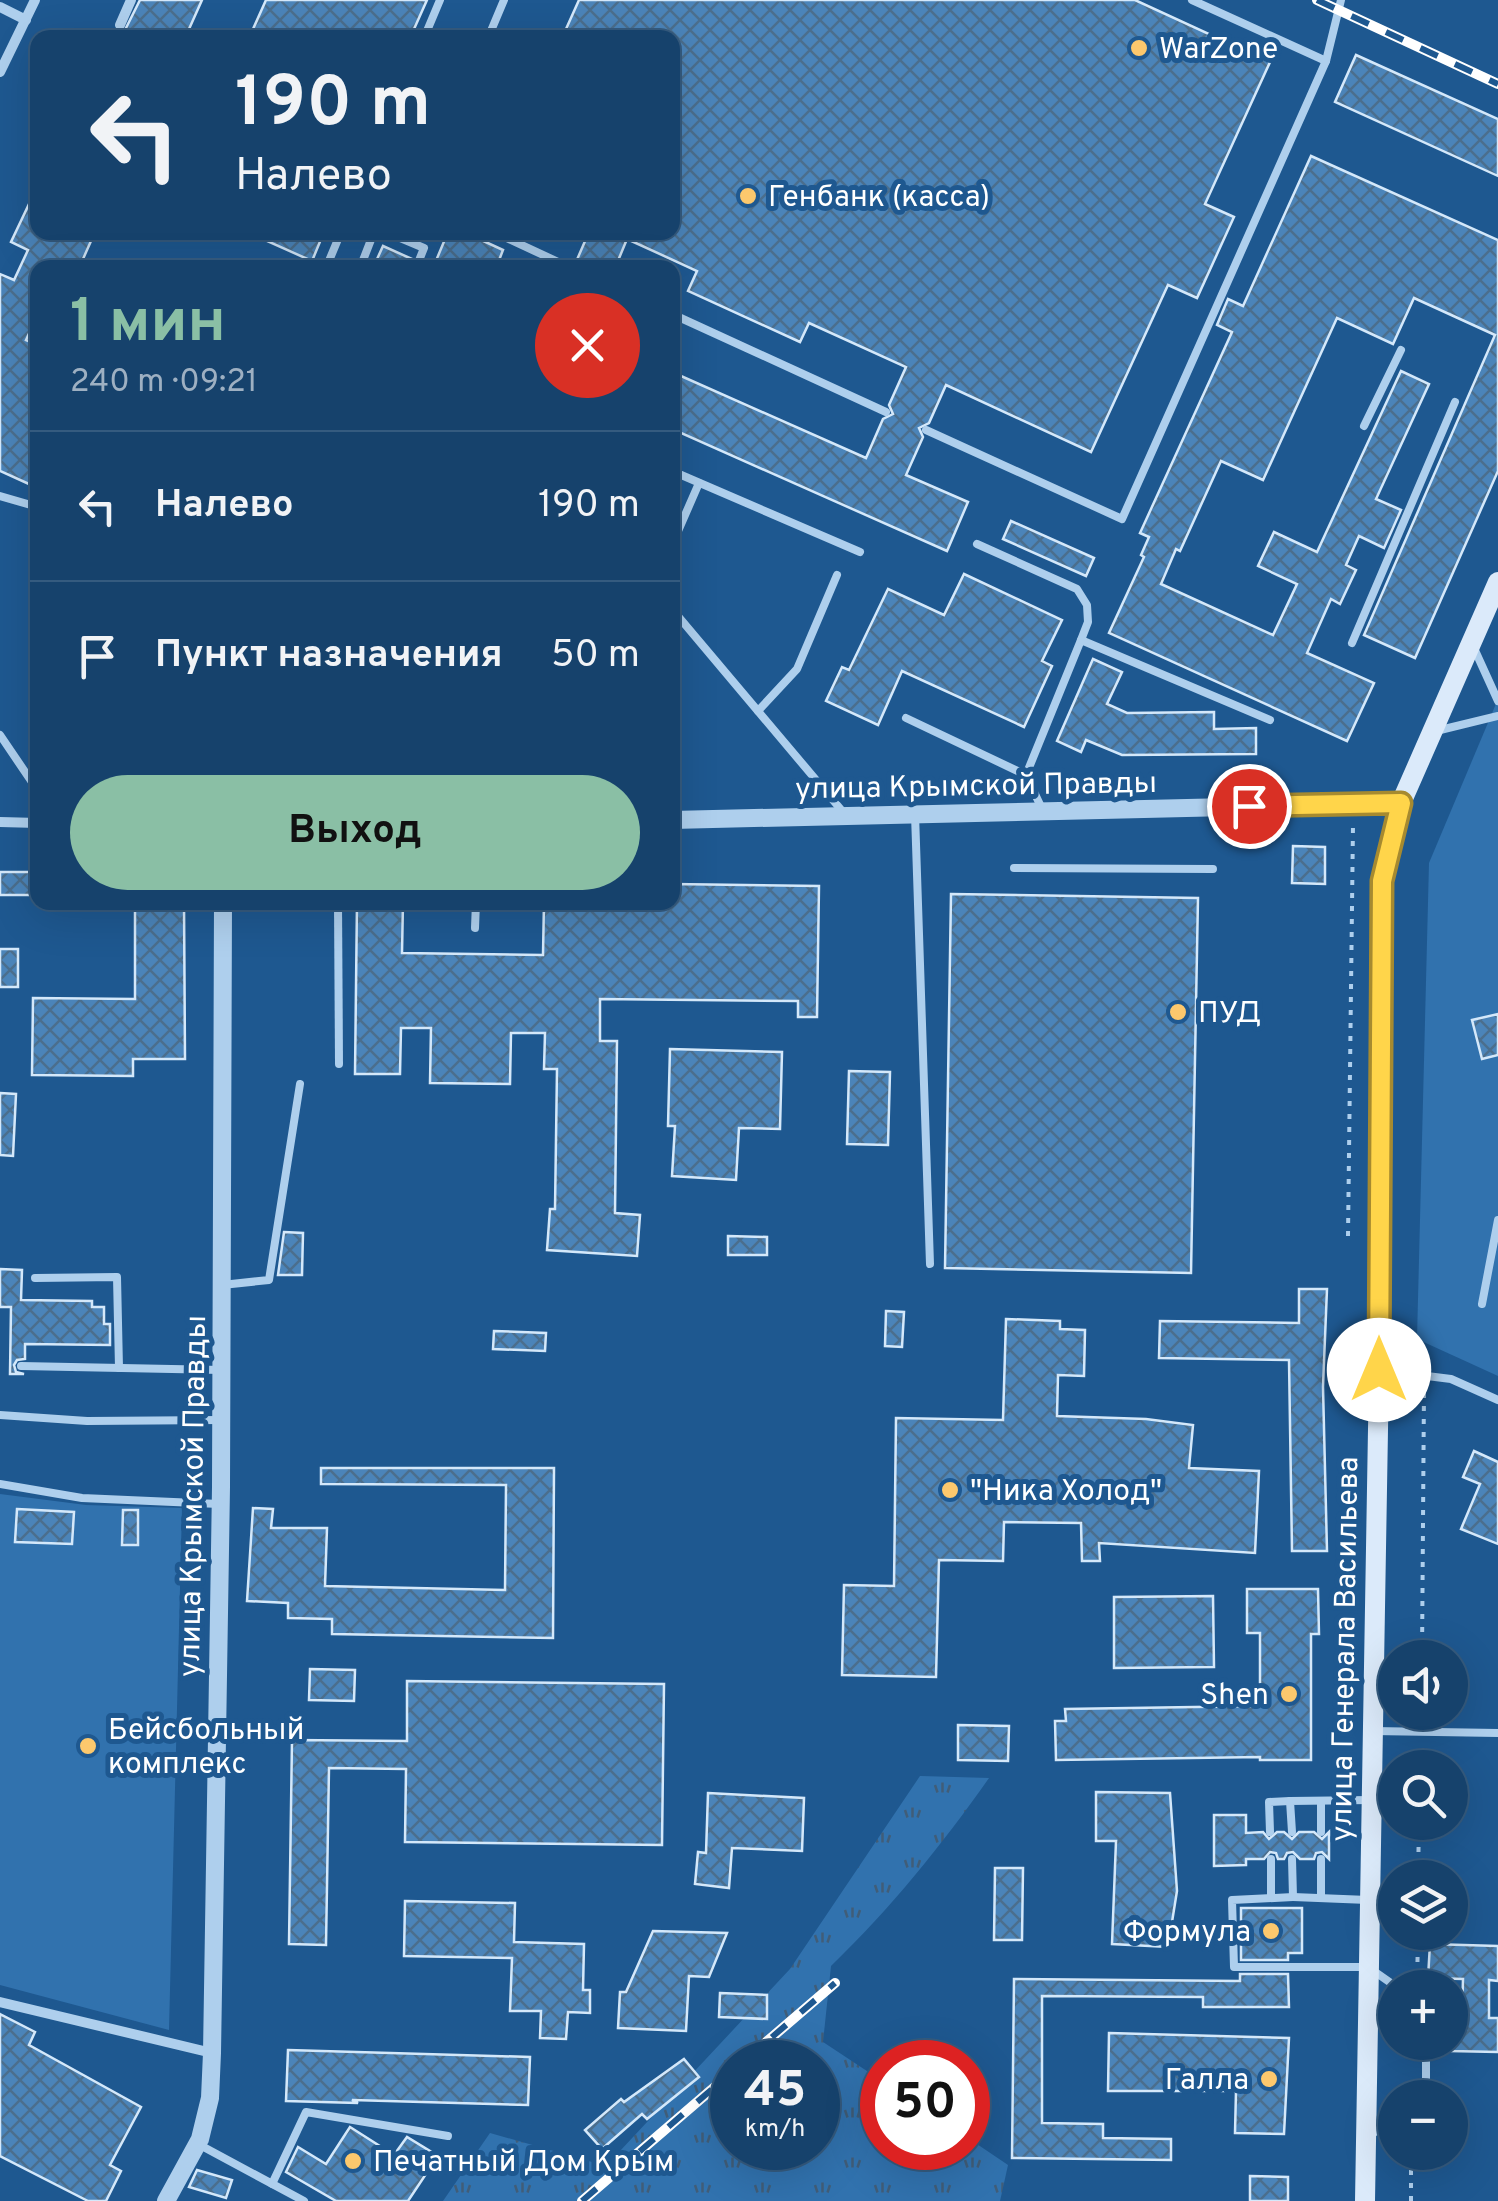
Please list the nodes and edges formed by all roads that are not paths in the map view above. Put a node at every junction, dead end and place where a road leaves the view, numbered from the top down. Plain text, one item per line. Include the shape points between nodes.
1 (35, 0) edge
2 (131, 0) edge
3 (440, 0) edge
4 (504, 0) edge
5 (1192, 0) edge
6 (1341, 0) edge
7 (0, 8) edge
8 (26, 20) junction
9 (120, 25) dead end
10 (427, 30) edge
11 (491, 30) edge
12 (1326, 62) junction
13 (0, 72) edge
14 (405, 240) edge
15 (511, 240) edge
16 (419, 260) edge
17 (553, 260) edge
18 (680, 318) edge
19 (1401, 350) dead end
20 (1456, 402) dead end
21 (886, 412) dead end
22 (1364, 426) dead end
23 (926, 430) dead end
24 (680, 475) edge
25 (699, 483) junction
26 (0, 496) edge
27 (30, 505) edge
28 (680, 527) edge
29 (977, 544) dead end
30 (860, 552) dead end
31 (838, 575) dead end
32 (1498, 582) edge
33 (680, 618) edge
34 (1081, 640) junction
35 (1352, 643) dead end
36 (1471, 643) junction
37 (1498, 701) edge
38 (758, 710) junction
39 (1498, 716) edge
40 (906, 718) dead end
41 (1270, 720) dead end
42 (1436, 731) dead end
43 (0, 735) edge
44 (1026, 776) junction
45 (30, 779) edge
46 (1401, 803) junction
47 (1043, 811) junction
48 (915, 814) junction
49 (846, 816) junction
50 (680, 820) edge
51 (0, 822) edge
52 (30, 823) edge
53 (1014, 868) dead end
54 (1213, 869) dead end
55 (222, 910) edge
56 (338, 910) edge
57 (476, 910) edge
58 (476, 928) dead end
59 (339, 1064) dead end
60 (300, 1084) dead end
61 (1498, 1220) edge
62 (930, 1264) dead end
63 (35, 1278) dead end
64 (222, 1285) junction
65 (1482, 1304) dead end
66 (21, 1366) dead end
67 (118, 1368) junction
68 (222, 1370) junction
69 (1379, 1370) junction
70 (1498, 1400) edge
71 (0, 1415) edge
72 (222, 1420) junction
73 (0, 1484) edge
74 (221, 1504) junction
75 (1373, 1732) junction
76 (1498, 1734) edge
77 (1321, 1800) junction
78 (1371, 1800) junction
79 (1290, 1802) junction
80 (1270, 1832) dead end
81 (1292, 1832) dead end
82 (1321, 1832) dead end
83 (1271, 1859) dead end
84 (1292, 1859) dead end
85 (1320, 1859) dead end
86 (1272, 1898) junction
87 (1292, 1898) junction
88 (1321, 1898) junction
89 (1370, 1900) junction
90 (1368, 1967) junction
91 (1378, 1974) edge
92 (0, 2002) edge
93 (212, 2053) junction
94 (1378, 2130) edge
95 (448, 2136) dead end
96 (1366, 2138) junction
97 (198, 2144) junction
98 (272, 2184) junction
99 (285, 2191) junction
100 (166, 2201) edge
101 (280, 2201) edge
102 (304, 2201) edge
103 (1365, 2201) edge

1 - 8 street
2 - 9 street
3 - 10 lane
4 - 11 lane
5 - 12 lane
6 - 12 lane
7 - 8 street
8 - 13 street
12 - 23 lane via 1122,520
14 - 16 lane via 424,248
15 - 17 lane
18 - 21 lane
19 - 22 lane
20 - 35 lane
24 - 25 lane
25 - 28 lane
25 - 30 lane
26 - 27 lane
29 - 34 lane via 1077,589 1087,605
31 - 38 lane via 797,669
32 - 36 main road, улица Генерала Васильева
33 - 38 lane
34 - 41 lane
34 - 44 lane
36 - 37 lane
36 - 46 main road, улица Генерала Васильева
38 - 49 lane
39 - 42 lane
40 - 44 lane
43 - 45 lane
44 - 47 lane
46 - 47 street, улица Крымской Правды
46 - 69 main road, улица Генерала Васильева via 1382,881
47 - 48 street, улица Крымской Правды
48 - 49 street, улица Крымской Правды
48 - 62 lane
49 - 50 street, улица Крымской Правды
51 - 52 street
53 - 54 lane
55 - 64 street, улица Крымской Правды
56 - 59 lane
57 - 58 lane
60 - 64 lane via 269,1280
61 - 65 lane
63 - 67 lane via 116,1277
64 - 68 street, улица Крымской Правды
66 - 67 lane
67 - 68 lane
68 - 72 street, улица Крымской Правды
69 - 70 lane via 1451,1379
69 - 75 main road, улица Генерала Васильева
71 - 72 lane
72 - 74 street, улица Крымской Правды
73 - 74 lane via 82,1498
74 - 93 street, улица Крымской Правды
75 - 76 lane
75 - 78 main road, улица Генерала Васильева
77 - 78 lane
77 - 79 lane
77 - 82 lane
78 - 89 main road, улица Генерала Васильева
79 - 80 lane via 1269,1802
79 - 81 lane
83 - 86 lane
84 - 87 lane
85 - 88 lane
86 - 87 lane
86 - 90 lane via 1232,1900 1234,1967
87 - 88 lane
88 - 89 lane
89 - 90 main road, улица Генерала Васильева
90 - 91 lane
90 - 96 main road, улица Генерала Васильева
92 - 93 street
93 - 97 street, улица Крымской Правды
94 - 96 lane
95 - 98 lane via 306,2112
96 - 103 main road, улица Генерала Васильева
97 - 98 lane
97 - 100 street, улица Крымской Правды
98 - 99 lane
99 - 101 lane
99 - 102 lane

